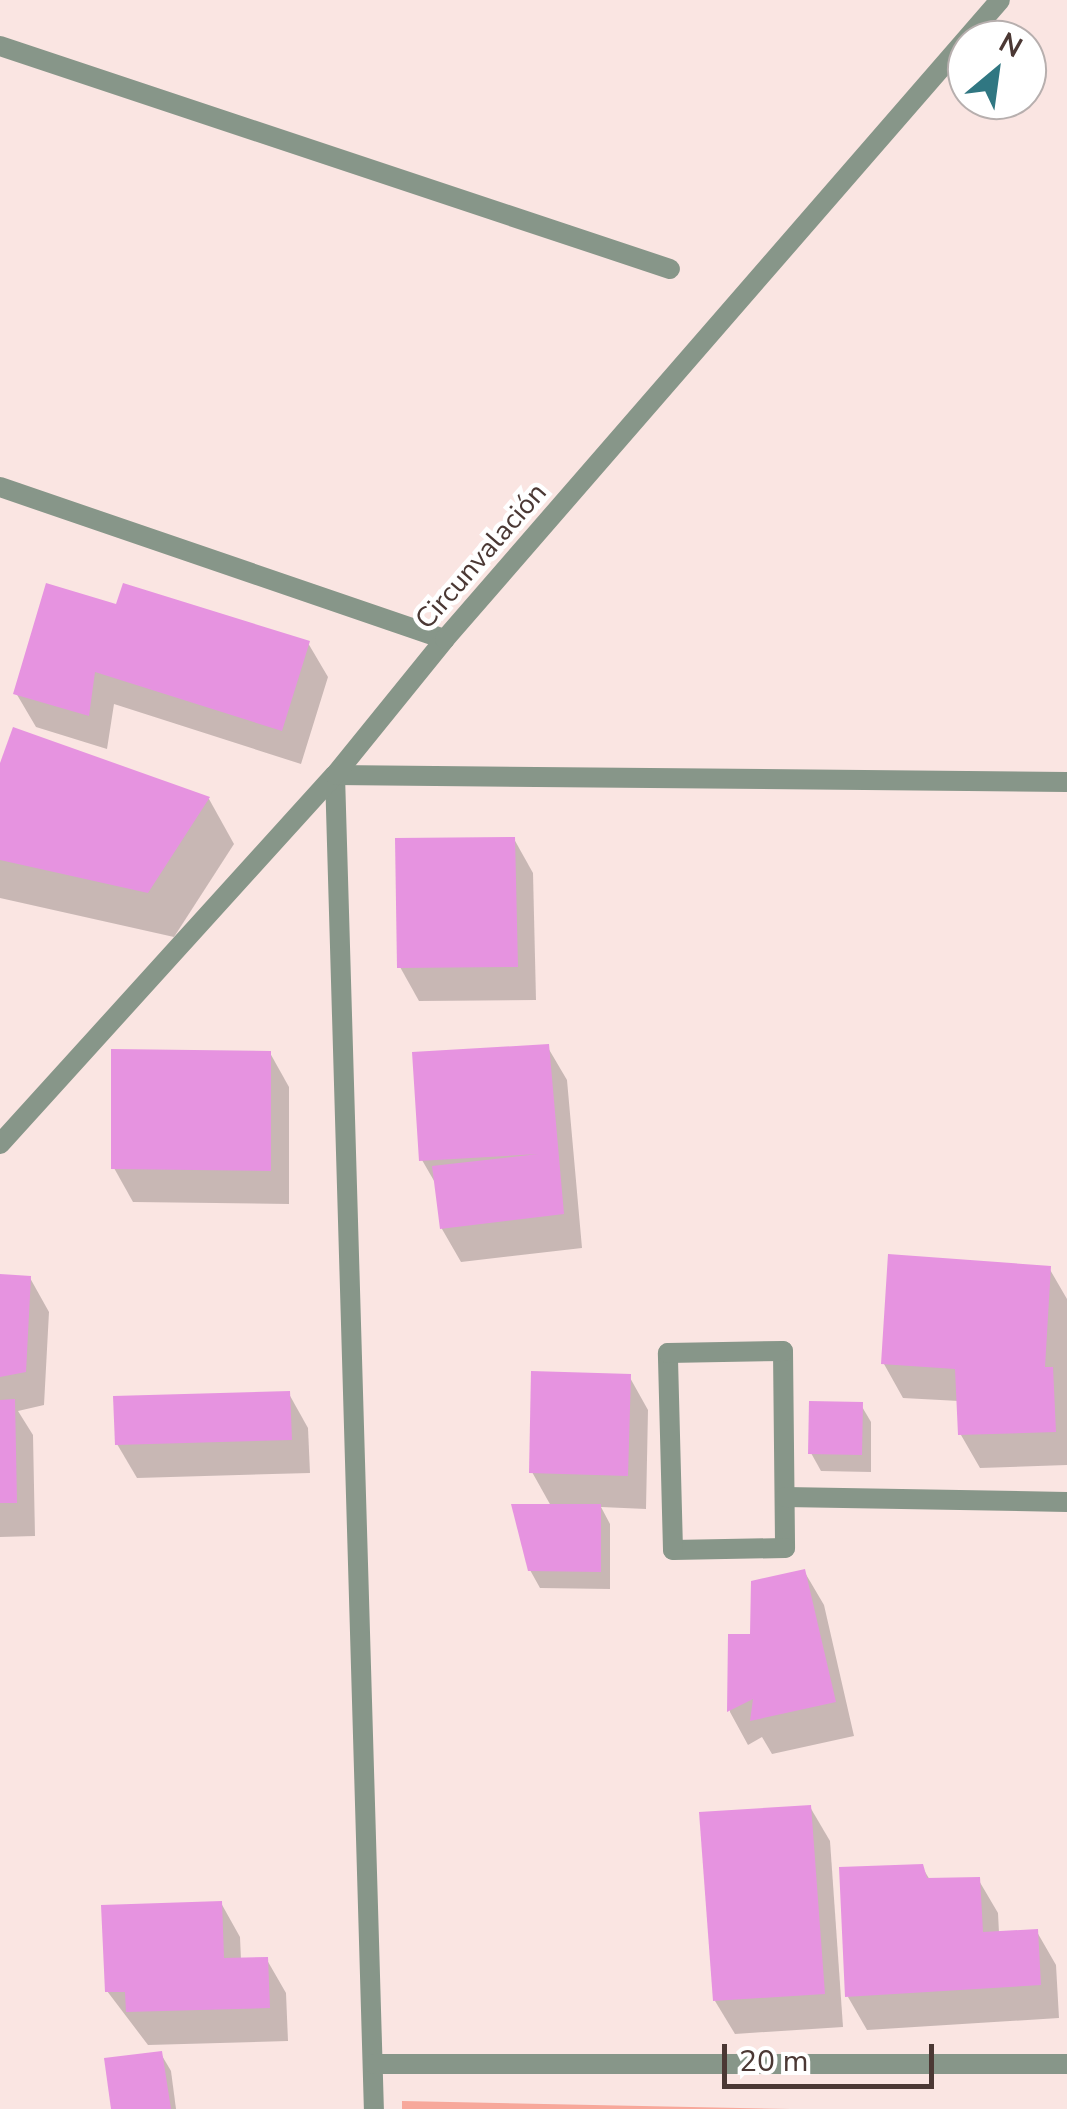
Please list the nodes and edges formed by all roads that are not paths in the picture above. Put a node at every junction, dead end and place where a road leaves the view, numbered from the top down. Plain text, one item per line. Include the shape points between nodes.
1 (1000, 0) edge
2 (0, 46) edge
3 (670, 269) dead end
4 (0, 488) edge
5 (446, 639) junction
6 (335, 775) junction
7 (1067, 782) edge
8 (0, 1144) edge
9 (784, 1497) junction
10 (1067, 1502) edge
11 (374, 2064) junction
12 (1067, 2064) edge
13 (374, 2109) edge

1 - 5 street, Circunvalación
2 - 3 street
4 - 5 street
5 - 6 street, Circunvalación
6 - 7 street
6 - 8 street, Circunvalación
6 - 11 street
9 - 9 street via 782,1351 668,1353 672,1550 785,1548
9 - 10 street
11 - 12 street
11 - 13 street

